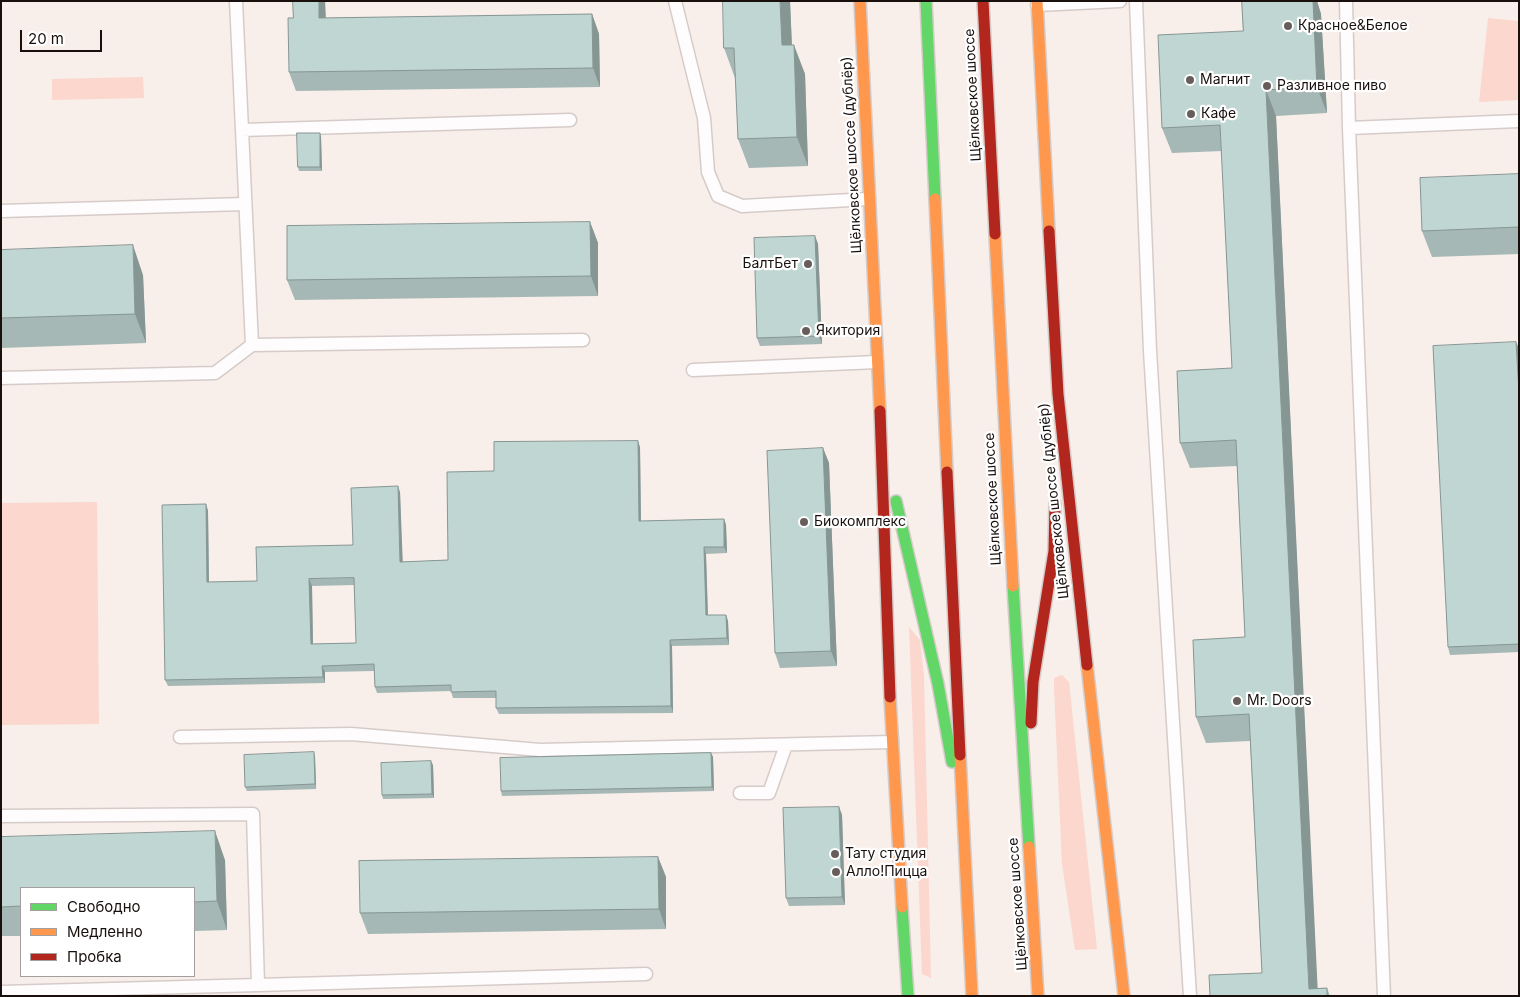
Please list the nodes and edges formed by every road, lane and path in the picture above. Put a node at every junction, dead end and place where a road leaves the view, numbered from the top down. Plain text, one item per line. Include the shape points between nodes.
1 (236, 1) edge
2 (675, 1) edge
3 (860, 1) edge
4 (926, 1) edge
5 (983, 1) edge
6 (1120, 1) edge
7 (1136, 1) edge
8 (1346, 1) edge
9 (1037, 3) edge
10 (570, 120) dead end
11 (1519, 121) edge
12 (1349, 128) junction
13 (242, 130) junction
14 (869, 199) junction
15 (245, 204) junction
16 (1, 211) edge
17 (584, 340) dead end
18 (252, 345) junction
19 (877, 362) junction
20 (693, 370) dead end
21 (1, 378) edge
22 (1058, 394) junction
23 (881, 434) junction
24 (180, 737) dead end
25 (892, 742) junction
26 (786, 745) junction
27 (740, 794) dead end
28 (1026, 807) junction
29 (1, 816) edge
30 (963, 824) junction
31 (646, 974) dead end
32 (258, 985) junction
33 (301, 990) edge
34 (2, 996) edge
35 (908, 996) edge
36 (972, 996) edge
37 (1038, 996) edge
38 (1124, 996) edge
39 (1190, 996) edge
40 (1384, 996) edge

1 - 13 lane
2 - 14 lane via 704,118 708,172 718,196 742,206
3 - 14 main road, Щёлковское шоссе (дублёр)
4 - 30 main road
5 - 28 main road, Щёлковское шоссе
6 - 9 lane
7 - 39 lane via 1150,351
8 - 12 lane
9 - 22 main road, Щёлковское шоссе (дублёр)
10 - 13 lane
11 - 12 lane
12 - 40 lane
13 - 15 lane
14 - 19 main road, Щёлковское шоссе (дублёр)
15 - 16 lane
15 - 18 lane
17 - 18 lane
18 - 21 lane via 215,373
19 - 20 lane
19 - 23 main road, Щёлковское шоссе (дублёр)
22 - 28 main road via 1054,551 1033,682
22 - 38 main road, Щёлковское шоссе (дублёр)
23 - 25 main road, Щёлковское шоссе (дублёр)
23 - 30 main road via 938,684
24 - 26 lane via 351,734 540,750
25 - 26 lane
25 - 35 main road, Щёлковское шоссе (дублёр)
26 - 27 lane via 769,794
28 - 37 main road, Щёлковское шоссе
29 - 32 lane via 253,814
30 - 36 main road
31 - 33 lane
32 - 33 lane
32 - 34 lane via 2,992

